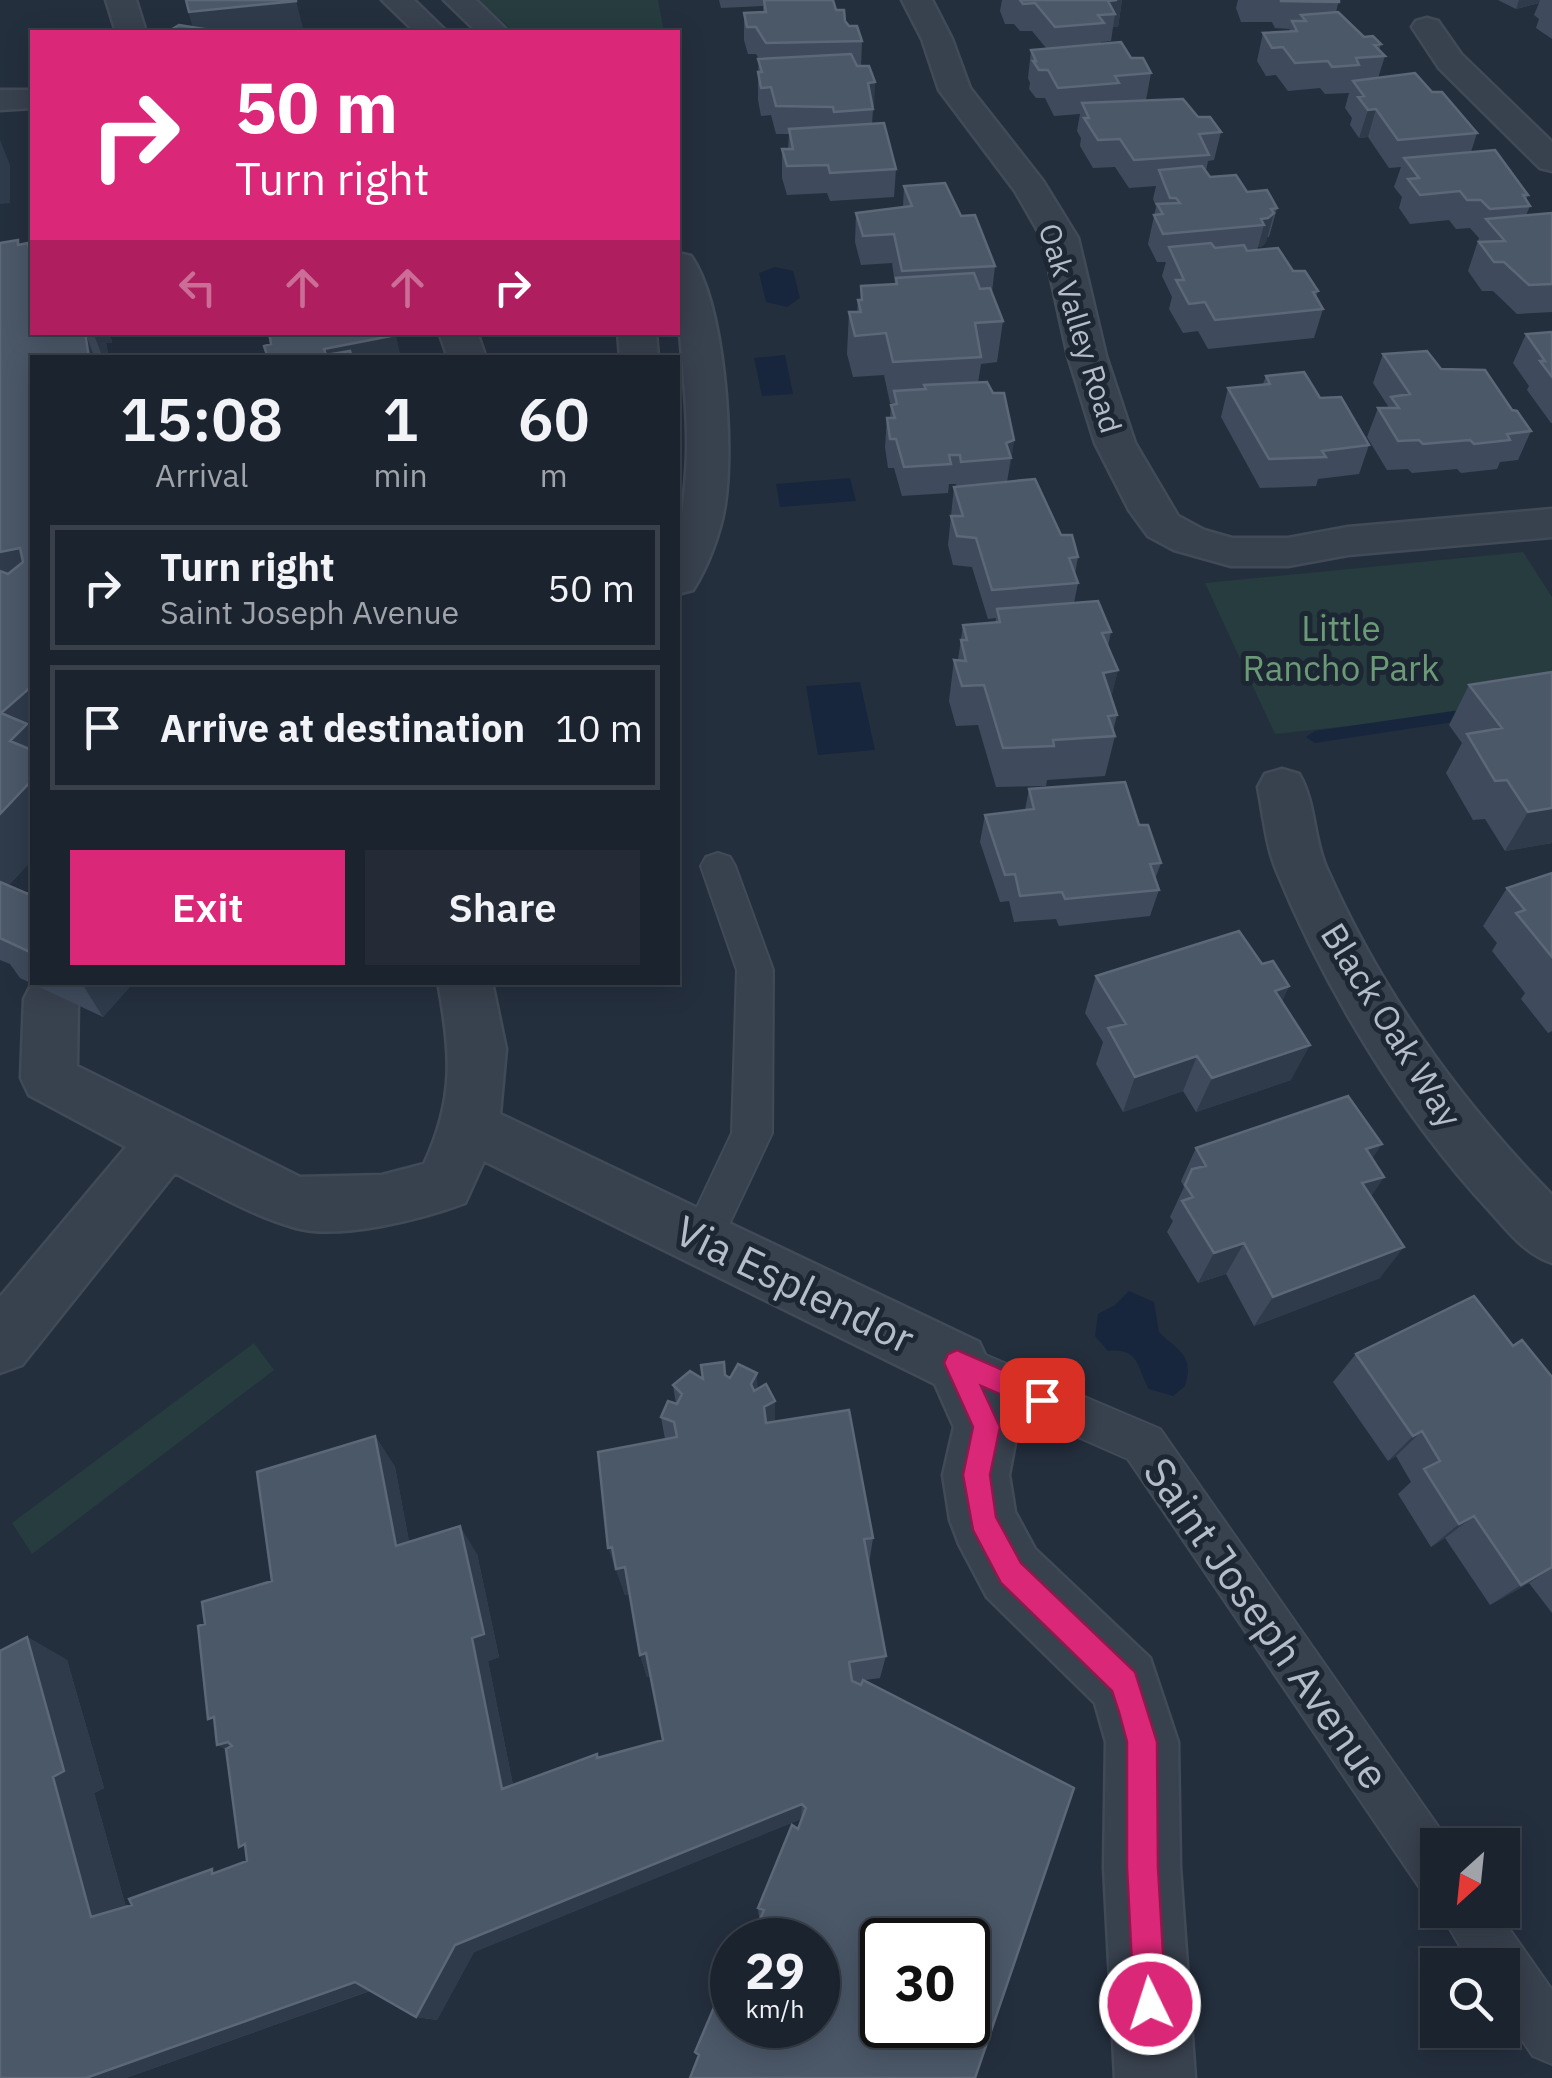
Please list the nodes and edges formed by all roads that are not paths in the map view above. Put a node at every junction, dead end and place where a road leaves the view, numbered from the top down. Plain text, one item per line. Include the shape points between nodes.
1 (122, 0) edge
2 (397, 0) edge
3 (459, 0) edge
4 (917, 0) edge
5 (1427, 27) dead end
6 (132, 30) edge
7 (430, 30) edge
8 (492, 30) edge
9 (30, 99) edge
10 (0, 100) edge
11 (1552, 161) edge
12 (680, 268) edge
13 (691, 501) edge
14 (1552, 523) edge
15 (680, 568) edge
16 (1282, 787) dead end
17 (718, 866) dead end
18 (466, 985) edge
19 (51, 999) dead end
20 (470, 1127) junction
21 (166, 1141) junction
22 (1552, 1236) edge
23 (702, 1239) junction
24 (0, 1344) edge
25 (957, 1363) junction
26 (1420, 1844) edge
27 (1477, 1928) edge
28 (1552, 2037) edge
29 (1154, 2078) edge

1 - 6 street
2 - 7 street
3 - 8 street
4 - 14 street, Oak Valley Road via 955,90 1038,197 1060,238 1087,356 1116,443 1163,526 1230,552 1288,552
5 - 11 street via 1450,61
9 - 10 street
12 - 13 street via 690,291 705,390
13 - 15 street
16 - 22 street, Black Oak Way via 1299,864 1336,944 1428,1093
17 - 23 lane via 755,970 752,1133
18 - 20 street via 478,1048
19 - 21 street via 49,1078
20 - 21 street via 444,1185 382,1201 300,1203
20 - 23 street, Via Esplendor
21 - 24 street
23 - 25 street, Via Esplendor
25 - 26 lane, Saint Joseph Avenue via 1144,1444
25 - 29 street, Via Esplendor via 986,1427 976,1475 983,1520 1011,1573 1124,1682 1142,1742
27 - 28 lane

